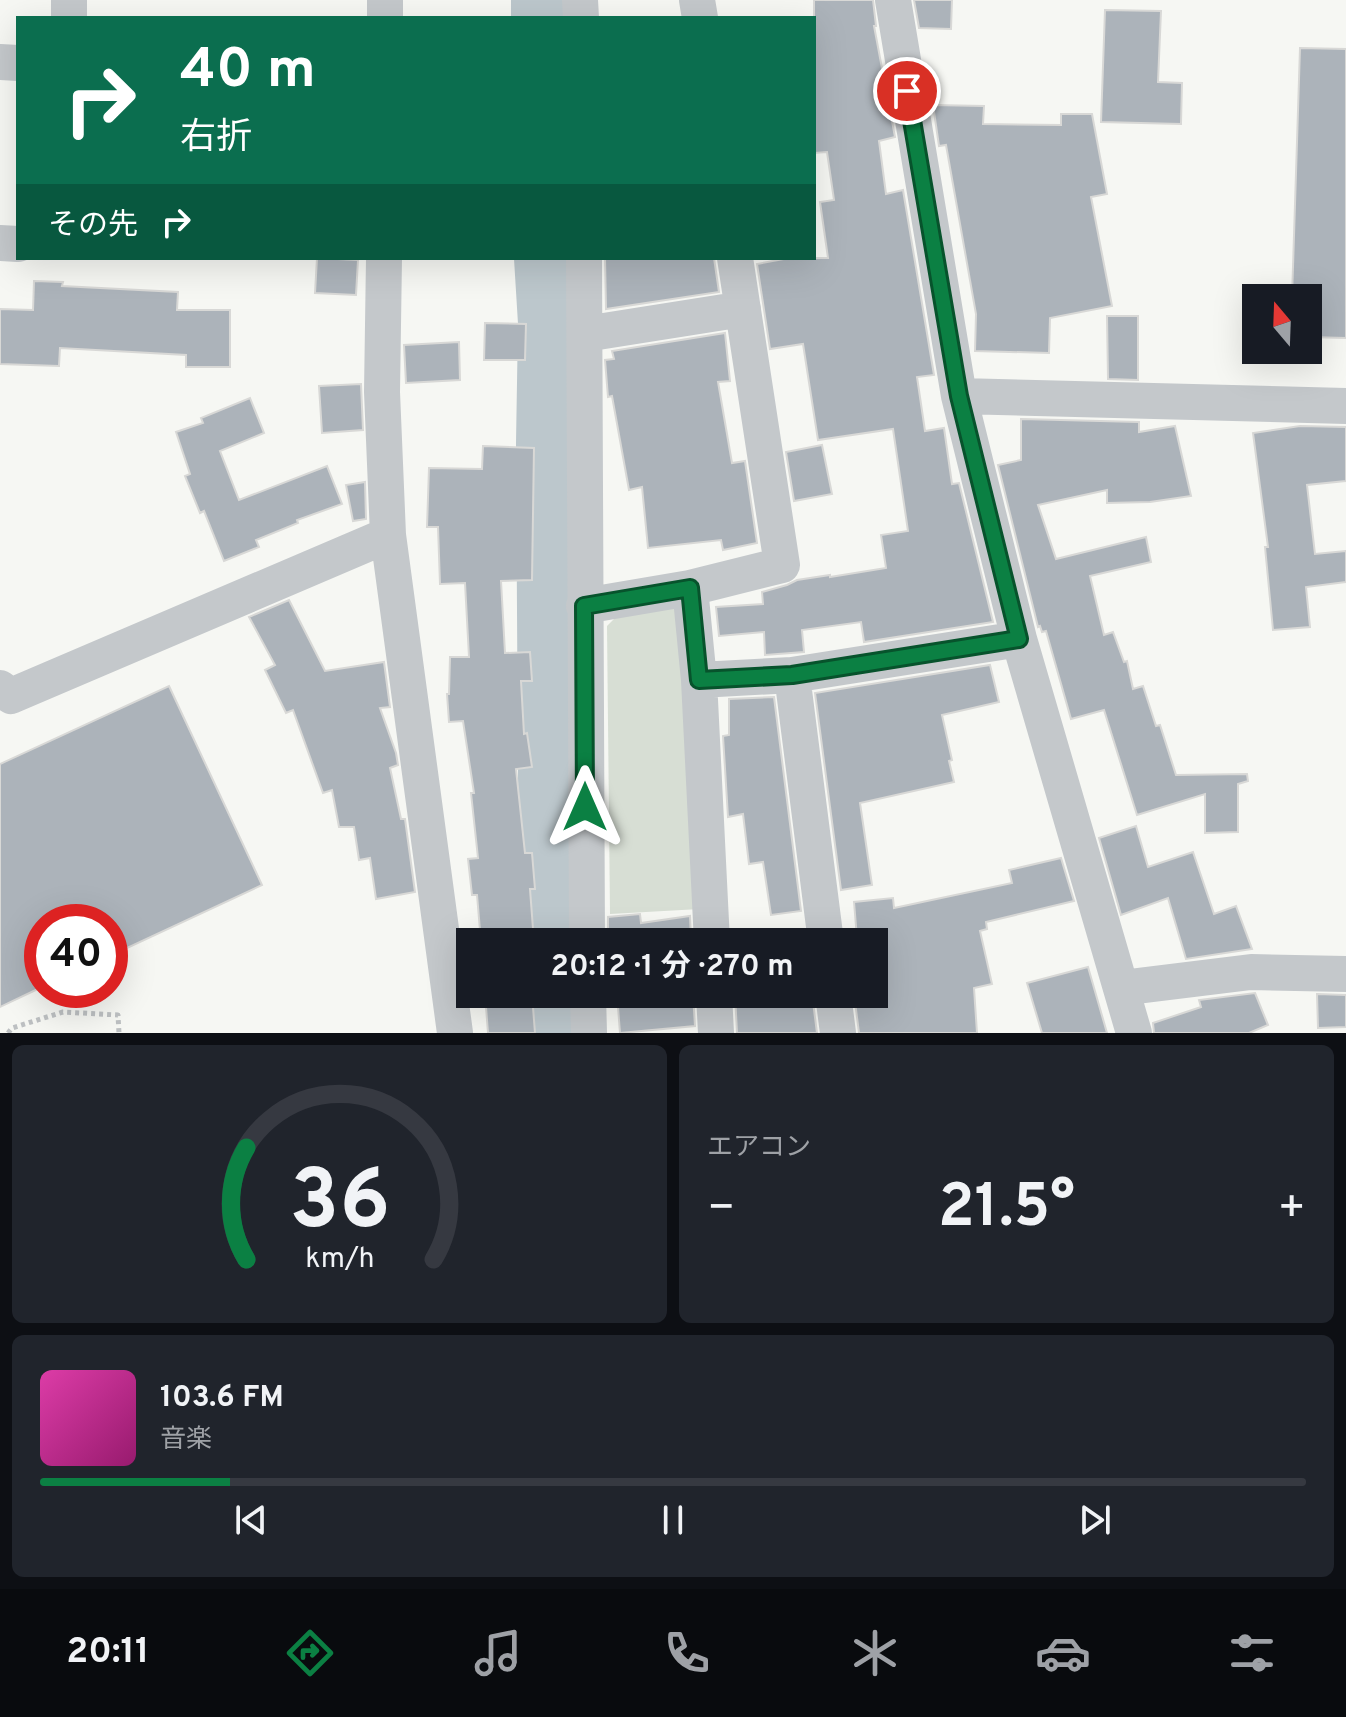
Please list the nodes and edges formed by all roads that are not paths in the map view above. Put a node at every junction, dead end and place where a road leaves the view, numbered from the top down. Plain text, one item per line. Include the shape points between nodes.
1 (893, 0) edge
2 (384, 260) edge
3 (584, 260) edge
4 (735, 260) edge
5 (743, 309) junction
6 (585, 334) junction
7 (959, 396) junction
8 (1346, 406) edge
9 (388, 535) junction
10 (690, 588) junction
11 (584, 606) junction
12 (1019, 639) junction
13 (792, 675) junction
14 (699, 680) junction
15 (0, 688) edge
16 (587, 928) edge
17 (711, 928) edge
18 (824, 928) edge
19 (1346, 974) edge
20 (1121, 988) junction
21 (588, 1008) edge
22 (715, 1008) edge
23 (835, 1008) edge
24 (455, 1033) edge
25 (589, 1033) edge
26 (716, 1033) edge
27 (838, 1033) edge
28 (1134, 1033) edge

1 - 7 street
2 - 9 street
3 - 6 street
4 - 5 street
5 - 6 street
5 - 10 street via 782,565
6 - 11 street
7 - 8 street
7 - 12 street
9 - 15 street via 11,696
9 - 24 street
10 - 11 street
10 - 14 street
11 - 16 street
12 - 13 street
12 - 20 street
13 - 14 street
13 - 18 street
14 - 17 street
19 - 20 street via 1251,972
20 - 28 street
21 - 25 street
22 - 26 street
23 - 27 street

